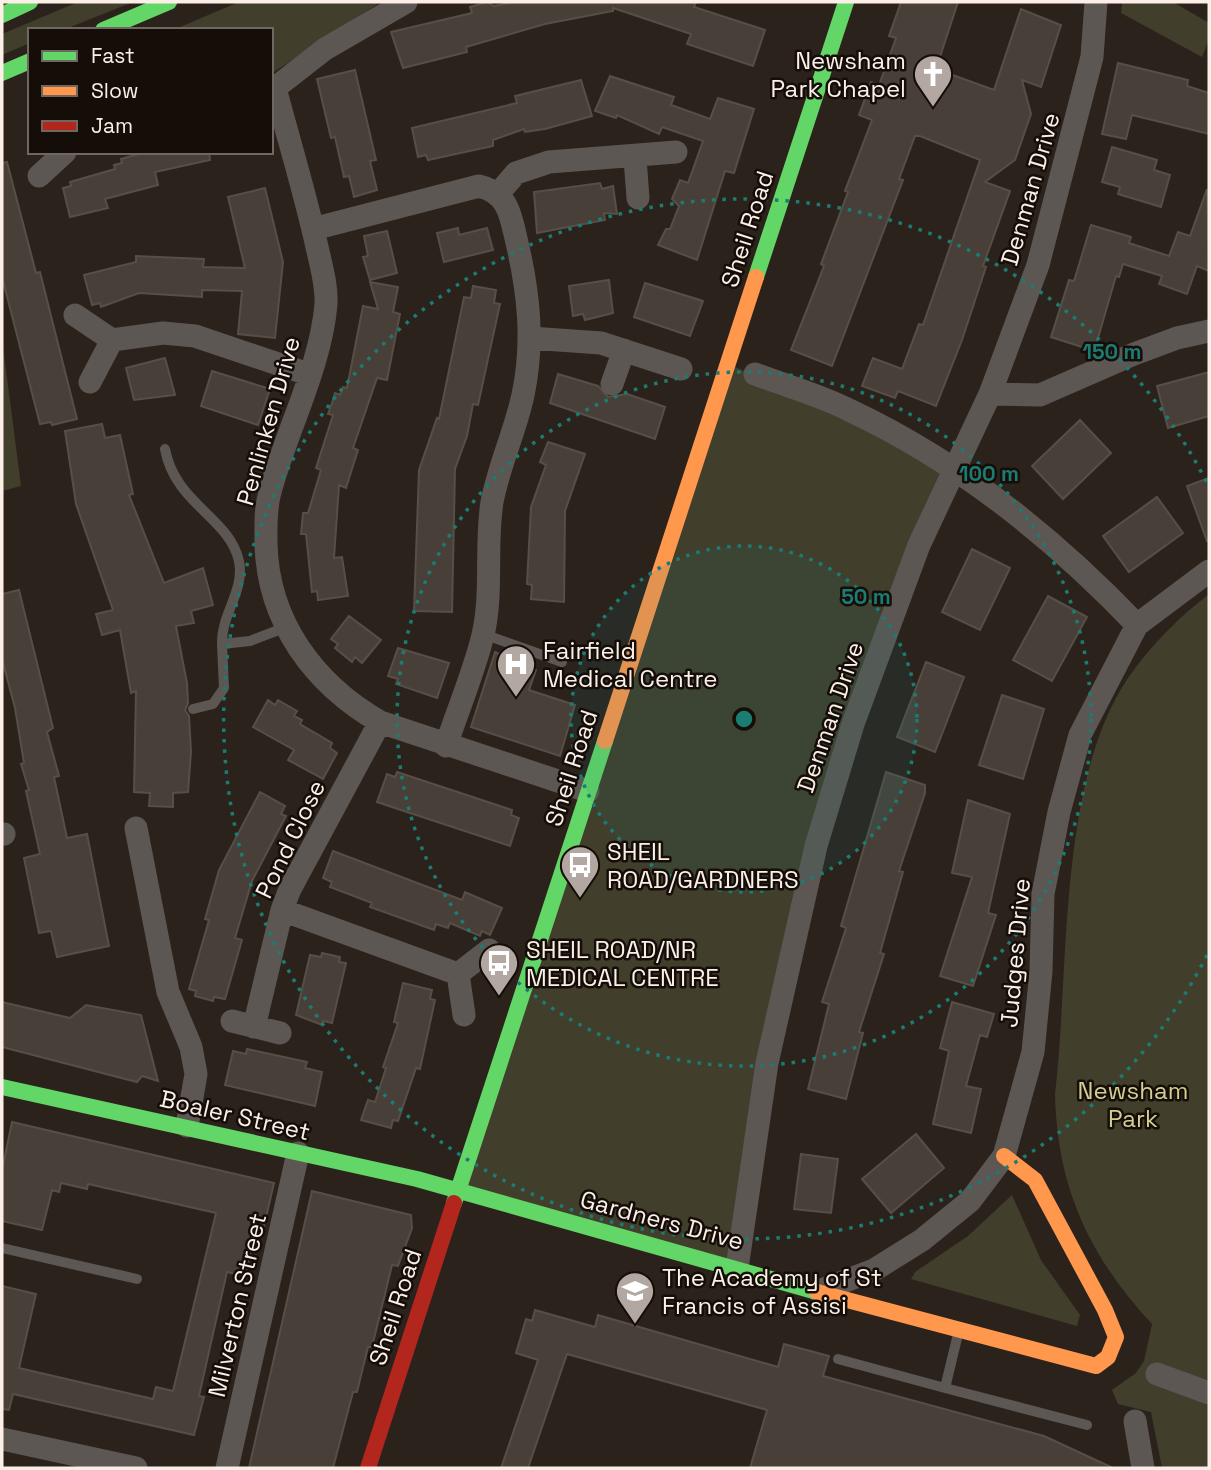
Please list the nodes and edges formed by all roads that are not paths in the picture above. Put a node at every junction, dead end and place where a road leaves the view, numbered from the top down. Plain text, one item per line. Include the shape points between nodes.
1 (30, 2) edge
2 (169, 2) edge
3 (406, 2) edge
4 (846, 2) edge
5 (1096, 2) edge
6 (2, 15) edge
7 (108, 28) edge
8 (28, 62) edge
9 (2, 73) edge
10 (273, 87) edge
11 (676, 152) dead end
12 (63, 154) edge
13 (635, 158) junction
14 (39, 176) dead end
15 (498, 194) junction
16 (638, 198) dead end
17 (313, 229) junction
18 (75, 315) dead end
19 (1209, 331) edge
20 (530, 338) junction
21 (113, 340) junction
22 (624, 350) junction
23 (681, 369) dead end
24 (308, 374) junction
25 (755, 374) dead end
26 (90, 382) dead end
27 (612, 384) dead end
28 (990, 394) junction
29 (165, 449) dead end
30 (954, 470) junction
31 (1209, 571) edge
32 (1137, 625) junction
33 (284, 628) junction
34 (483, 634) junction
35 (222, 644) junction
36 (562, 662) dead end
37 (193, 709) dead end
38 (380, 722) junction
39 (446, 746) junction
40 (588, 791) junction
41 (136, 828) dead end
42 (282, 910) junction
43 (489, 950) dead end
44 (458, 974) junction
45 (464, 1014) dead end
46 (232, 1021) dead end
47 (254, 1027) junction
48 (280, 1033) dead end
49 (2, 1090) edge
50 (187, 1126) junction
51 (298, 1153) junction
52 (1004, 1156) junction
53 (457, 1190) junction
54 (2, 1248) edge
55 (737, 1268) junction
56 (136, 1279) dead end
57 (819, 1291) junction
58 (959, 1332) junction
59 (838, 1359) dead end
60 (1157, 1374) dead end
61 (945, 1388) junction
62 (1209, 1393) edge
63 (1135, 1421) dead end
64 (1087, 1425) dead end
65 (2, 1439) edge
66 (136, 1468) edge
67 (227, 1468) edge
68 (368, 1468) edge
69 (1143, 1468) edge

1 - 6 main road
2 - 7 main road
3 - 10 street, Penlinken Drive via 325,49
4 - 40 main road, Sheil Road
5 - 28 street, Denman Drive via 1092,57 1070,147 1038,265
8 - 9 main road
10 - 17 street, Penlinken Drive
11 - 13 street
12 - 14 street
13 - 15 street via 568,159 531,167 516,173
13 - 16 street
15 - 17 street via 479,186
15 - 20 street via 508,206 523,269
17 - 24 street, Penlinken Drive via 326,305
18 - 21 street
19 - 28 street via 1134,354 1040,395
20 - 22 street via 601,343
20 - 34 street via 523,397 497,477 492,508
21 - 24 street via 163,333 195,336
21 - 26 street
22 - 23 street
22 - 27 street
24 - 33 street, Penlinken Drive via 266,517 272,594
25 - 30 street via 847,408
28 - 30 street, Denman Drive
29 - 35 lane via 172,476 230,541 238,559 238,590 225,616
30 - 32 street via 1003,504 1099,585
30 - 55 street, Denman Drive via 919,545 853,724 816,846 767,1063
31 - 32 street, Judges Drive
32 - 52 street, Judges Drive via 1080,735 1059,811 1043,894 1033,1052
33 - 35 lane
33 - 38 street, Penlinken Drive via 335,692
34 - 36 lane
34 - 39 street
35 - 37 lane via 224,688 214,704
38 - 39 street, Penlinken Drive
38 - 42 street, Pond Close
39 - 40 street, Penlinken Drive
40 - 53 main road, Sheil Road
41 - 50 street via 168,992 191,1047 196,1074
42 - 44 street
42 - 47 street, Pond Close
43 - 44 street
44 - 45 street
46 - 47 street
47 - 48 street
49 - 50 main road, Boaler Street
50 - 51 main road, Boaler Street
51 - 53 main road, Boaler Street
51 - 67 street, Milverton Street
52 - 57 street, Judges Drive via 970,1201 922,1240 874,1270
52 - 58 main road, Gardners Drive via 1035,1180 1116,1337 1108,1357 1096,1366
53 - 55 main road, Gardners Drive
53 - 68 main road, Sheil Road
54 - 56 lane
55 - 57 main road, Gardners Drive
57 - 58 main road, Gardners Drive
58 - 61 lane
59 - 61 lane
60 - 62 street
61 - 64 lane
63 - 69 street
65 - 66 street

